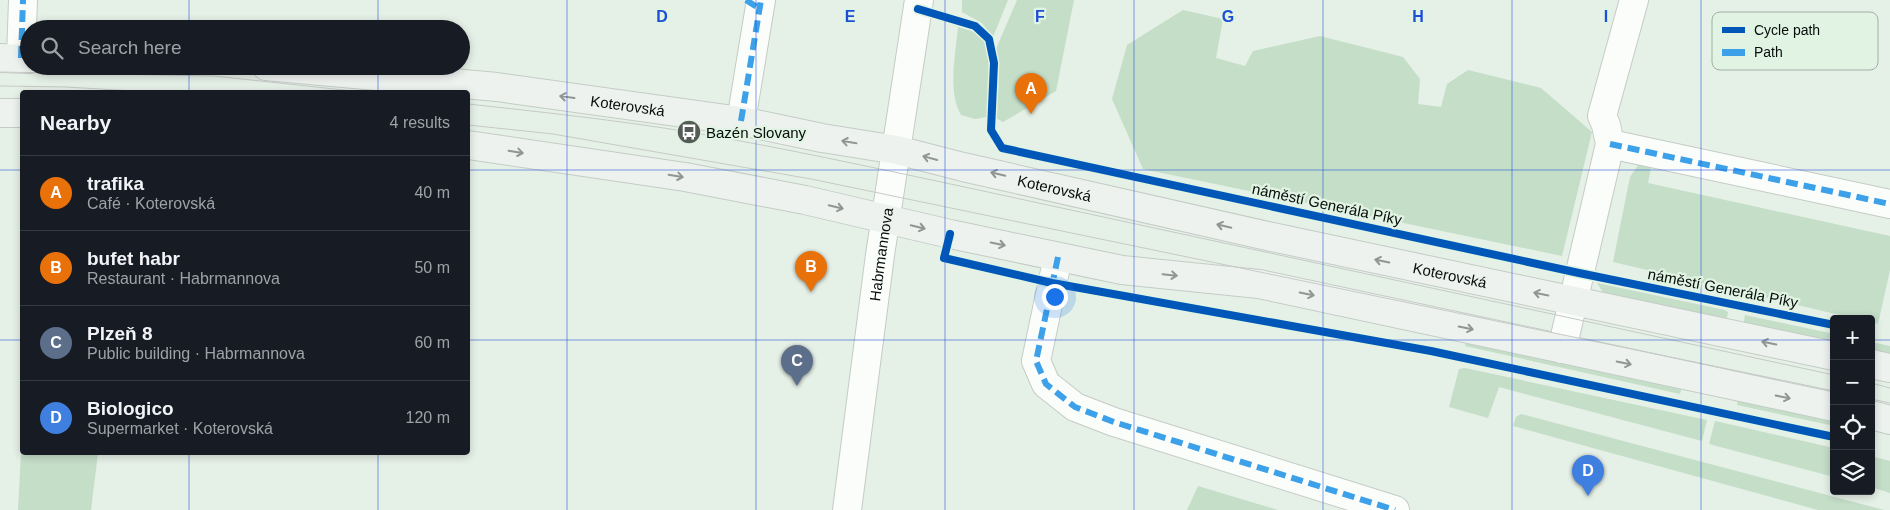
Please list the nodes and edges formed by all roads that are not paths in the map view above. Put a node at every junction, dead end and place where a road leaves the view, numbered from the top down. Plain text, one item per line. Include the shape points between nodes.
1 (23, 0) edge
2 (919, 0) edge
3 (1634, 0) edge
4 (755, 3) edge
5 (21, 20) edge
6 (20, 29) edge
7 (17, 58) edge
8 (365, 75) edge
9 (0, 113) edge
10 (20, 113) edge
11 (741, 121) junction
12 (1610, 144) junction
13 (470, 145) edge
14 (897, 150) junction
15 (1890, 204) edge
16 (885, 219) junction
17 (1058, 257) junction
18 (1573, 301) junction
19 (1562, 349) junction
20 (1830, 355) edge
21 (1875, 365) edge
22 (1890, 368) edge
23 (1830, 407) edge
24 (1875, 417) edge
25 (1890, 420) edge
26 (847, 510) edge
27 (1395, 510) edge

1 - 5 street
2 - 14 street, Habrmannova
3 - 12 street via 1602,116
4 - 11 street
6 - 7 street
11 -> 8 street, Koterovská via 497,87
9 - 10 street
14 -> 11 street, Koterovská
12 - 15 street
12 - 18 street
13 -> 16 street via 694,179
14 - 16 street, Habrmannova
18 -> 14 street, Koterovská via 1272,237
16 -> 17 street
16 - 26 street, Habrmannova
17 -> 19 street via 1122,270 1259,284
17 - 27 street via 1036,361 1046,384 1075,407
18 - 19 street
20 -> 18 street, Koterovská
19 -> 23 street
21 - 22 street
24 - 25 street

